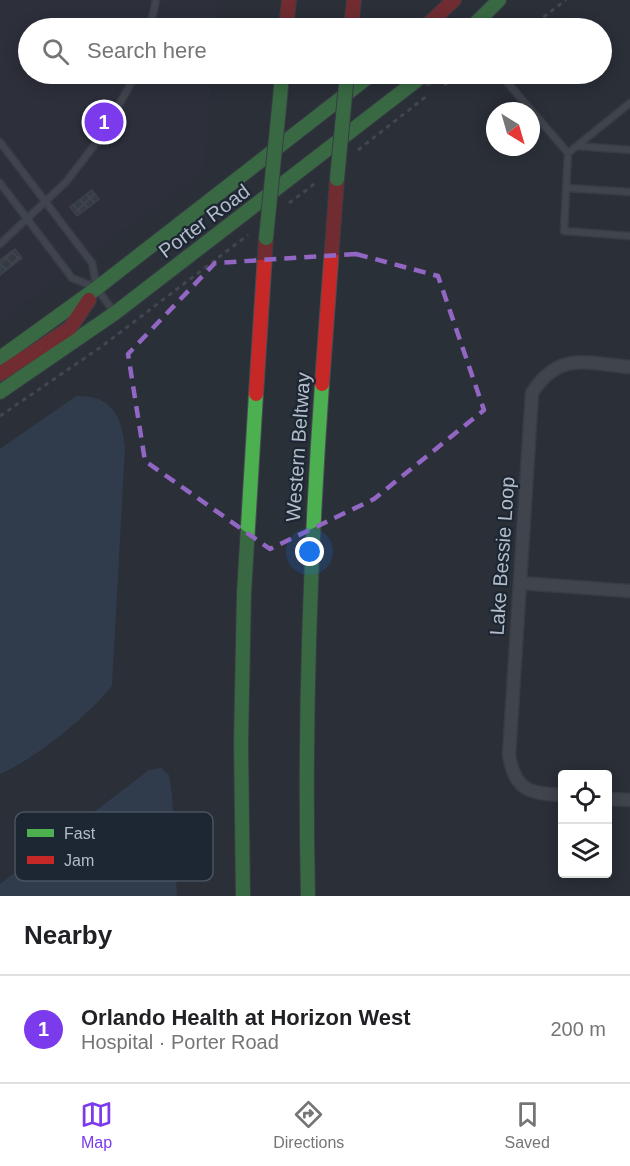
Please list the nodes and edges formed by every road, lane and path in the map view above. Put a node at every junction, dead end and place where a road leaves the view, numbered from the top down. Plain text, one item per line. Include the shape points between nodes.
1 (156, 0) edge
2 (289, 0) edge
3 (354, 0) edge
4 (454, 0) edge
5 (499, 0) edge
6 (566, 0) edge
7 (152, 18) edge
8 (287, 18) edge
9 (352, 18) edge
10 (435, 18) edge
11 (481, 18) edge
12 (542, 18) edge
13 (130, 84) edge
14 (281, 84) edge
15 (346, 84) edge
16 (359, 84) edge
17 (412, 84) edge
18 (425, 84) edge
19 (509, 84) edge
20 (630, 104) edge
21 (352, 132) junction
22 (0, 142) edge
23 (577, 146) junction
24 (630, 150) edge
25 (568, 153) junction
26 (0, 183) edge
27 (566, 188) junction
28 (630, 192) edge
29 (46, 202) junction
30 (27, 219) junction
31 (630, 236) edge
32 (0, 244) edge
33 (97, 288) junction
34 (116, 314) junction
35 (0, 358) edge
36 (630, 367) edge
37 (0, 374) edge
38 (0, 392) edge
39 (520, 583) junction
40 (630, 591) edge
41 (558, 795) edge
42 (612, 799) edge
43 (630, 800) edge
44 (243, 896) edge
45 (308, 896) edge

1 - 7 lane
2 - 8 main road
3 - 9 main road
4 - 10 main road
5 - 11 main road
6 - 12 path
13 - 29 lane via 103,134
14 - 44 main road, bridge via 266,238 244,593
15 - 45 main road, Western Beltway, bridge via 308,579 303,789
16 - 33 main road, Porter Road
17 - 21 main road, Porter Road
18 - 21 lane
19 - 25 lane
20 - 23 lane
21 - 34 main road, Porter Road
22 - 29 lane
23 - 24 lane
23 - 25 lane
25 - 27 lane
26 - 30 lane
27 - 28 lane
27 - 31 lane via 564,231
29 - 30 lane
29 - 33 lane via 92,263
30 - 32 lane
30 - 33 lane via 72,278
33 - 34 lane
33 - 35 main road, Porter Road
33 - 37 main road via 70,328
34 - 38 main road, Porter Road
36 - 39 street, Lake Bessie Loop via 563,363 543,375 532,393
39 - 40 street
39 - 41 street, Lake Bessie Loop via 509,755 512,774 537,794
42 - 43 street

